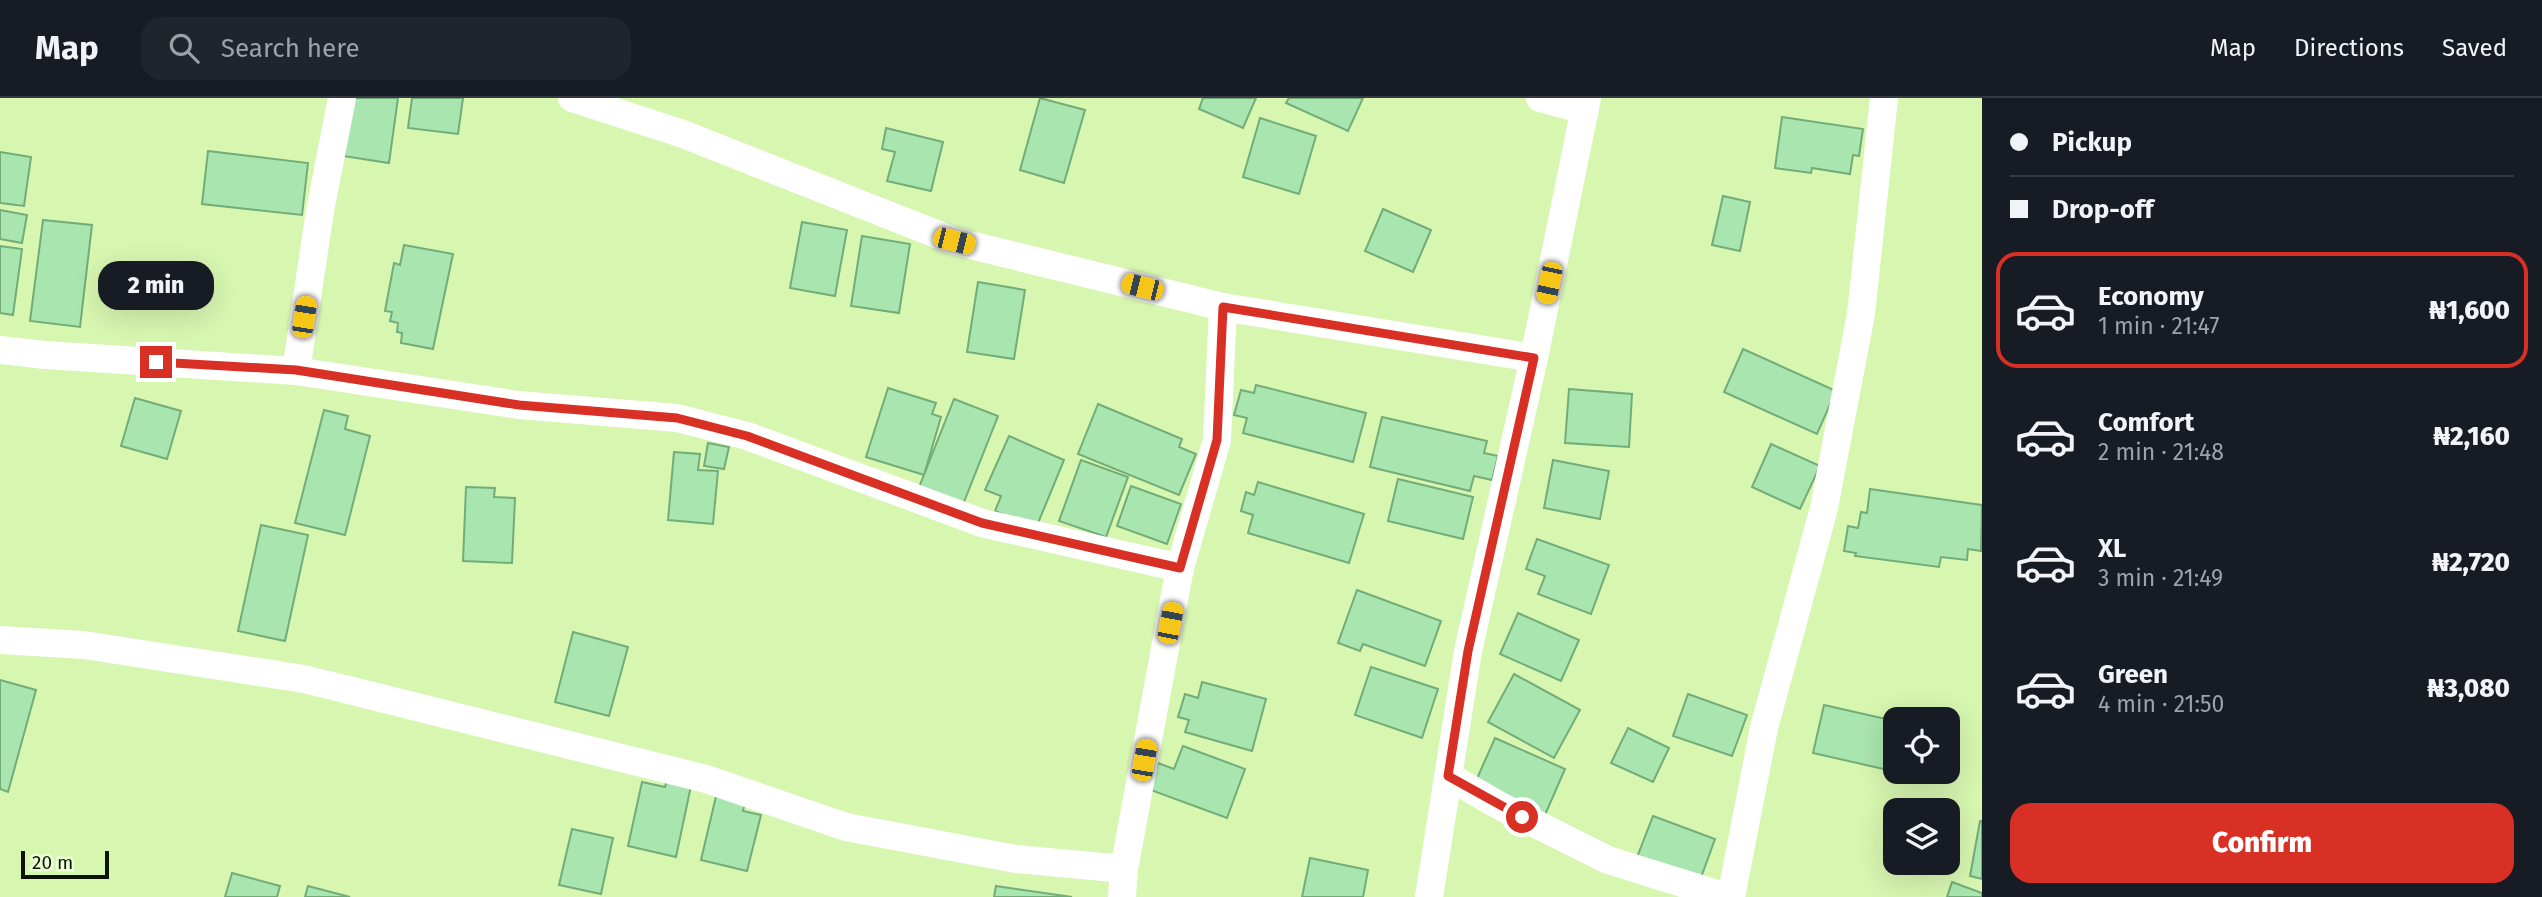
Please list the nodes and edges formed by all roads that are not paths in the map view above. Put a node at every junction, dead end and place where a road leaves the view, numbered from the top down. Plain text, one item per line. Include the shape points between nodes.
1 (342, 98) edge
2 (572, 98) edge
3 (1540, 98) edge
4 (1884, 98) edge
5 (1586, 104) edge
6 (1223, 307) junction
7 (0, 350) edge
8 (1534, 358) junction
9 (296, 370) junction
10 (1180, 568) junction
11 (0, 640) edge
12 (1448, 776) junction
13 (1124, 869) junction
14 (1122, 897) edge
15 (1429, 897) edge
16 (1729, 897) edge

1 - 9 street
2 - 6 street via 683,134 954,241
3 - 5 street
4 - 16 street via 1861,314 1825,509 1764,728
5 - 8 street
6 - 8 street
6 - 10 street via 1217,440
7 - 9 street
8 - 12 street via 1468,651
9 - 10 street via 519,405 677,418 747,436 982,523
10 - 13 street
11 - 13 street via 83,645 304,679 706,779 846,827 1016,859
12 - 15 street
12 - 16 street via 1608,860
13 - 14 street

